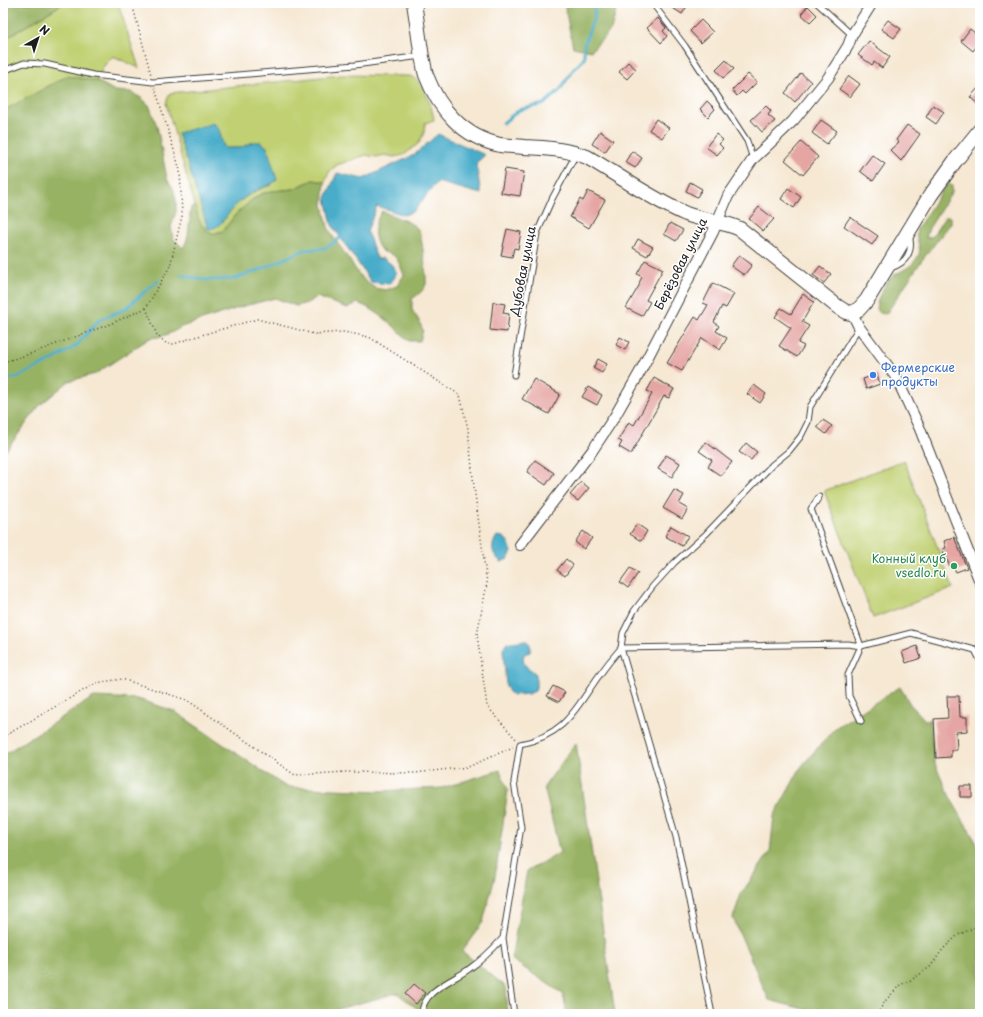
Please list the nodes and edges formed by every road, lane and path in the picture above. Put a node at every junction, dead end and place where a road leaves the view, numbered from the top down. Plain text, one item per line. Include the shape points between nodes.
1 (132, 3) edge
2 (414, 3) edge
3 (817, 3) edge
4 (872, 3) edge
5 (653, 4) dead end
6 (852, 35) junction
7 (422, 56) junction
8 (3, 71) edge
9 (153, 82) junction
10 (980, 130) edge
11 (576, 153) junction
12 (753, 158) junction
13 (718, 222) junction
14 (146, 308) junction
15 (852, 313) junction
16 (859, 327) junction
17 (3, 362) edge
18 (514, 375) dead end
19 (819, 497) dead end
20 (520, 545) dead end
21 (980, 582) edge
22 (861, 646) junction
23 (621, 648) junction
24 (980, 660) edge
25 (861, 721) dead end
26 (3, 737) edge
27 (520, 744) junction
28 (980, 922) edge
29 (504, 938) junction
30 (422, 1014) edge
31 (514, 1014) edge
32 (712, 1014) edge
33 (877, 1014) edge

1 - 9 path
2 - 7 street
3 - 6 lane
4 - 6 street, Берёзовая улица
5 - 12 lane via 747,141
6 - 12 street, Берёзовая улица via 828,78 793,121
7 - 9 lane via 355,65
7 - 11 street via 426,74 442,105 453,120 465,130 480,139 500,145 554,148
8 - 9 lane via 24,64 45,64 93,75
9 - 14 path via 180,170 182,216 170,266
10 - 15 street via 930,196 867,300 859,310
11 - 13 street via 598,163 670,206
11 - 18 lane, Дубовая улица via 538,233
12 - 13 street, Берёзовая улица via 728,196
13 - 15 street via 740,229 838,307
13 - 20 street, Берёзовая улица via 615,416 592,451
14 - 17 path via 110,324
14 - 27 path via 157,335 167,344 257,319 314,334 344,332 369,337 460,395 468,429 487,583 477,635 486,706
15 - 16 street
16 - 21 street via 896,377 920,430
16 - 23 lane via 810,407 808,422 801,436 653,586 634,611 623,632
19 - 22 lane via 811,509
22 - 23 lane via 848,644
22 - 24 lane via 911,633 975,650
22 - 25 lane via 848,675 849,696
23 - 27 lane via 598,676 575,711 557,729 536,740
23 - 32 lane via 676,837
26 - 27 path via 96,683 122,679 187,700 295,775 346,772 414,773 468,766
27 - 29 lane via 514,782 521,827
28 - 33 path via 978,926 958,935 943,949 930,967 900,985
29 - 30 lane via 468,970 433,993 426,1002
29 - 31 lane

